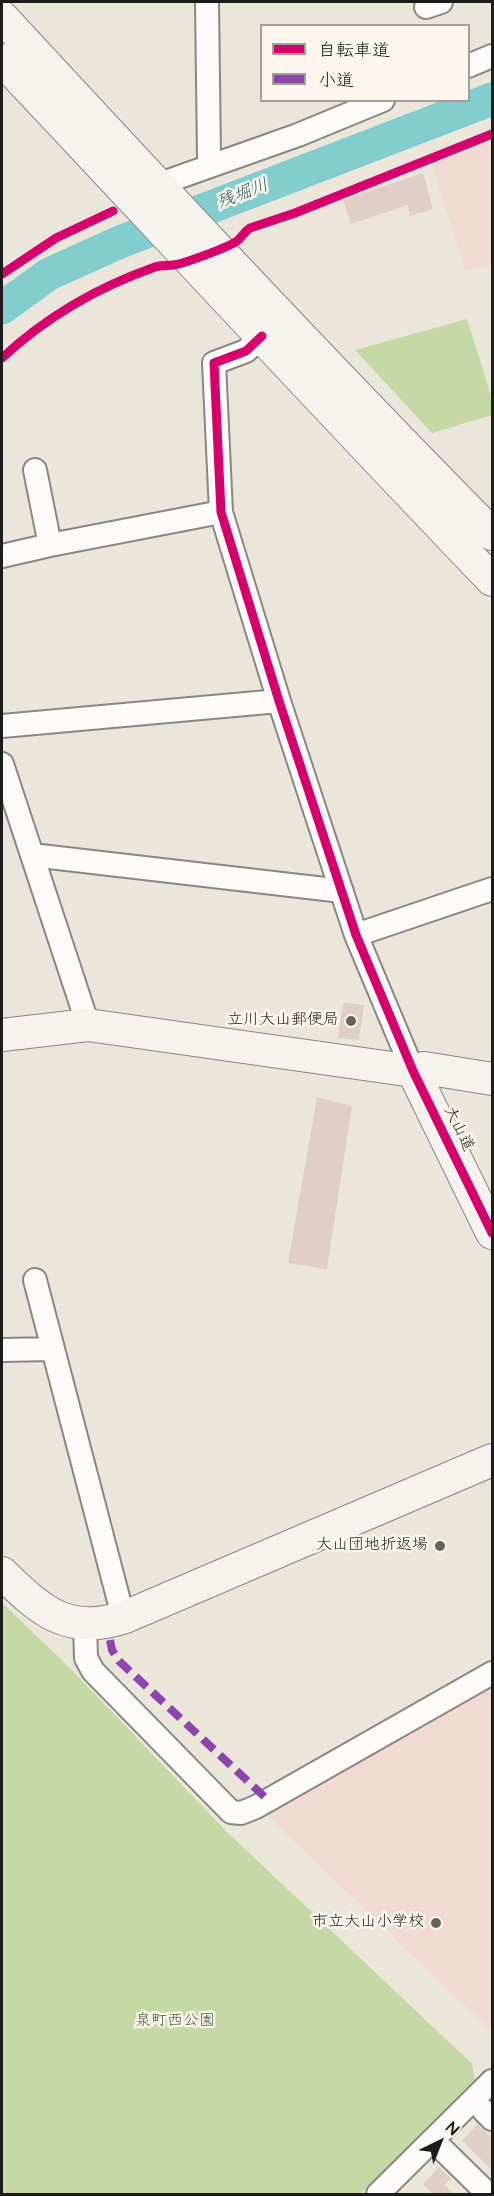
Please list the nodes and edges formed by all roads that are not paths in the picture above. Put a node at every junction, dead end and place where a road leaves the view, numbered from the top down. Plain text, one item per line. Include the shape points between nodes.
1 (207, 2) edge
2 (2, 17) edge
3 (492, 56) edge
4 (2, 60) edge
5 (470, 65) edge
6 (378, 102) edge
7 (211, 165) junction
8 (155, 196) junction
9 (262, 336) junction
10 (351, 411) junction
11 (35, 470) dead end
12 (221, 512) junction
13 (492, 534) edge
14 (50, 544) junction
15 (2, 556) edge
16 (487, 571) edge
17 (279, 701) junction
18 (2, 726) edge
19 (2, 764) edge
20 (32, 855) junction
21 (492, 889) edge
22 (342, 891) junction
23 (356, 935) junction
24 (88, 1025) junction
25 (2, 1035) edge
26 (413, 1071) junction
27 (492, 1079) edge
28 (492, 1233) edge
29 (35, 1280) dead end
30 (53, 1349) junction
31 (2, 1350) edge
32 (492, 1460) edge
33 (2, 1573) edge
34 (125, 1617) junction
35 (85, 1624) junction
36 (492, 1673) edge
37 (492, 2081) edge
38 (433, 2140) junction
39 (378, 2194) edge
40 (488, 2194) edge

1 - 7 street
2 - 8 street
3 - 5 street
4 - 8 street
6 - 7 street
7 - 8 street
8 - 9 street via 180,250
8 - 10 street via 209,238
9 - 10 street
9 - 12 street via 246,351 214,363
10 - 13 street
10 - 16 street
11 - 14 street
12 - 14 street
12 - 17 street
14 - 15 street
17 - 18 street
17 - 22 street
19 - 20 street
20 - 22 street
20 - 24 street
21 - 23 street
22 - 23 street
23 - 26 street
24 - 25 street
24 - 26 street
26 - 27 street via 424,1068
26 - 28 street, 大山道
29 - 30 street
30 - 31 street
30 - 34 street
32 - 34 street
33 - 35 street via 45,1612
34 - 35 street
35 - 36 street via 86,1658 93,1671 231,1812 256,1807
37 - 38 street
38 - 39 street
38 - 40 street

